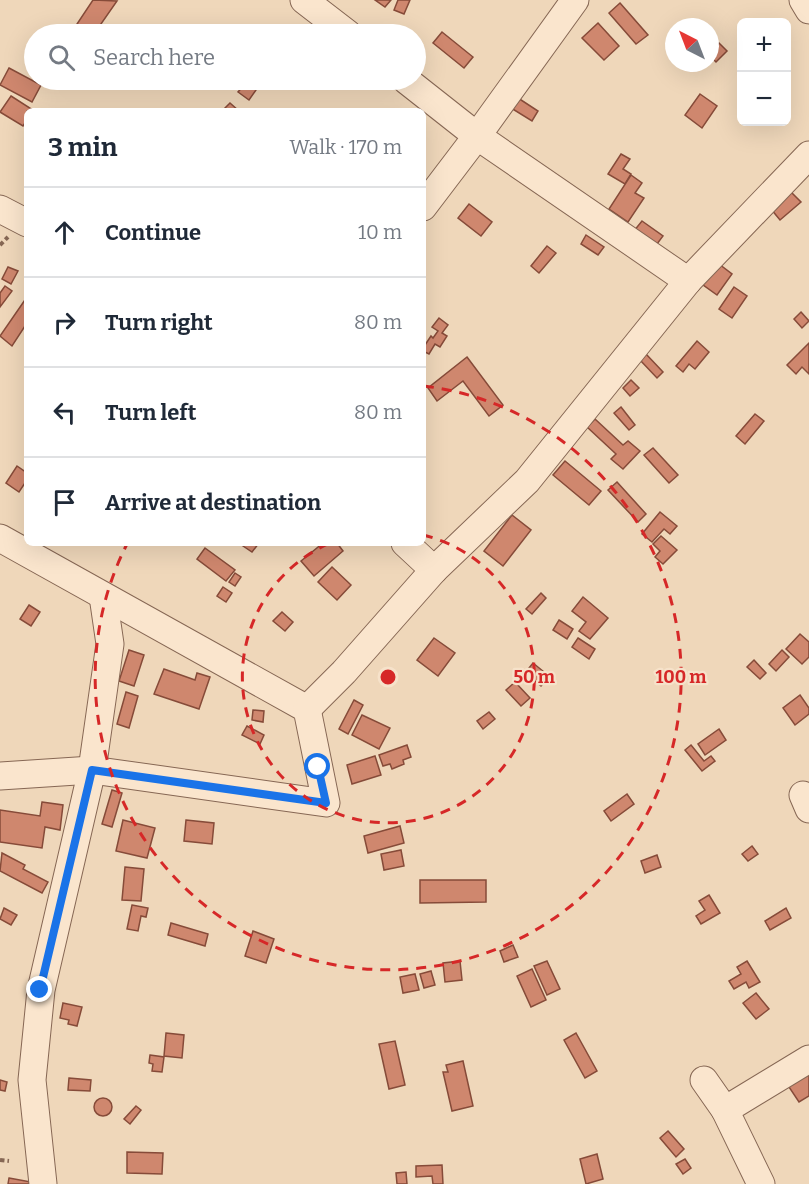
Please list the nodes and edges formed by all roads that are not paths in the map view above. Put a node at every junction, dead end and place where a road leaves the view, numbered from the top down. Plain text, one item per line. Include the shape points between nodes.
1 (304, 0) edge
2 (574, 0) edge
3 (803, 0) edge
4 (809, 10) edge
5 (335, 24) edge
6 (419, 90) edge
7 (477, 135) junction
8 (809, 155) edge
9 (426, 203) edge
10 (0, 209) edge
11 (24, 221) edge
12 (688, 281) junction
13 (0, 538) edge
14 (408, 546) edge
15 (434, 570) junction
16 (103, 596) junction
17 (307, 709) junction
18 (92, 770) junction
19 (0, 776) edge
20 (809, 1059) edge
21 (704, 1080) dead end
22 (725, 1110) junction
23 (43, 1184) edge
24 (761, 1184) edge

1 - 5 street
2 - 7 street
3 - 4 street
6 - 7 street
7 - 9 street
7 - 12 street
8 - 12 street
10 - 11 street
12 - 15 street via 527,481
13 - 16 street
14 - 15 street
15 - 17 street
16 - 17 street
16 - 18 street via 110,644
17 - 18 street via 326,803
18 - 19 street
18 - 23 street via 40,990 32,1080
20 - 22 street
21 - 22 street
22 - 24 street

